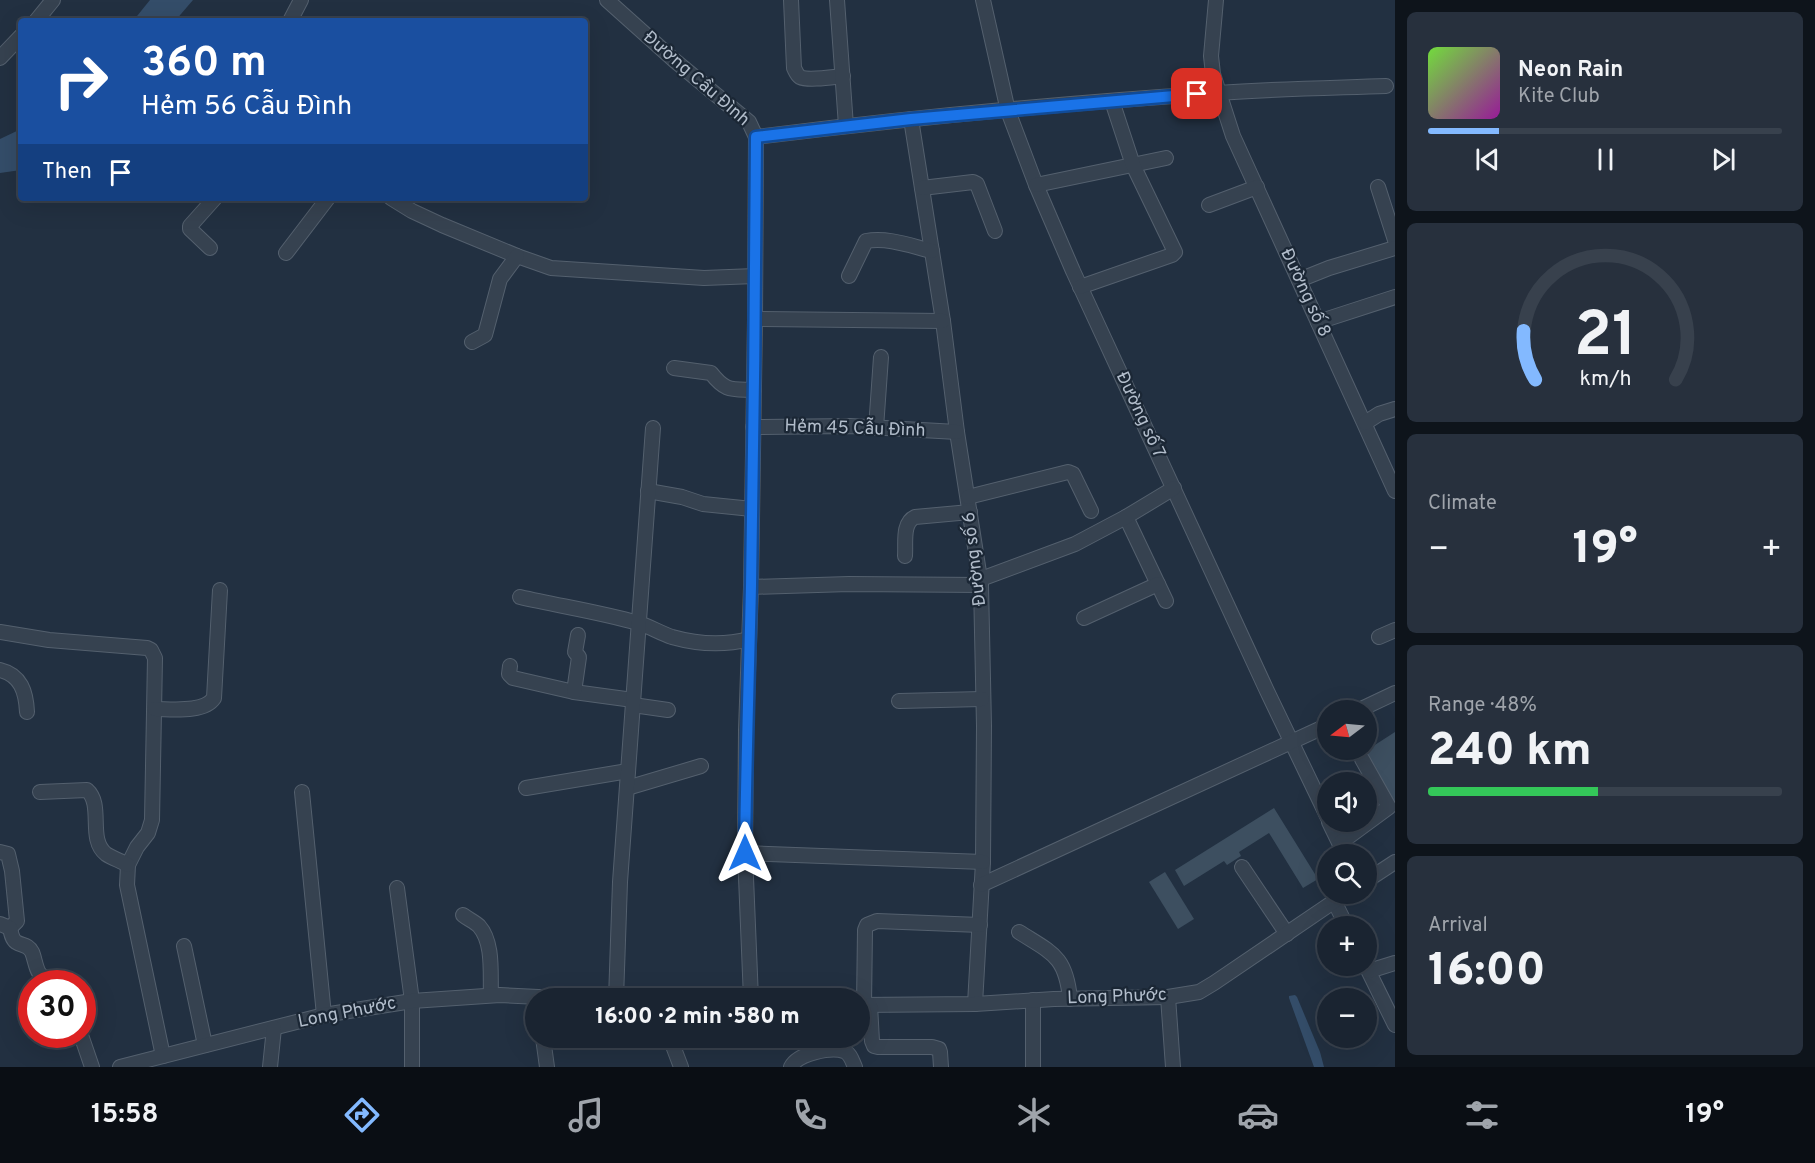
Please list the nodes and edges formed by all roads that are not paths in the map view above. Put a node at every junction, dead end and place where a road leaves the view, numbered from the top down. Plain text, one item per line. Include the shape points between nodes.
1 (53, 0) edge
2 (301, 0) edge
3 (609, 0) edge
4 (791, 0) edge
5 (837, 0) edge
6 (983, 0) edge
7 (1216, 0) edge
8 (38, 18) edge
9 (292, 18) edge
10 (18, 39) edge
11 (0, 58) edge
12 (843, 76) junction
13 (1386, 86) dead end
14 (1219, 93) junction
15 (1112, 101) junction
16 (1008, 111) junction
17 (911, 119) junction
18 (846, 126) junction
19 (756, 137) junction
20 (1166, 158) dead end
21 (1133, 165) junction
22 (1036, 185) junction
23 (1257, 187) junction
24 (922, 188) junction
25 (1378, 188) dead end
26 (212, 201) edge
27 (326, 201) edge
28 (397, 201) edge
29 (1209, 205) dead end
30 (995, 231) dead end
31 (1395, 240) edge
32 (210, 248) dead end
33 (1395, 248) edge
34 (932, 251) junction
35 (286, 253) dead end
36 (517, 256) junction
37 (755, 276) junction
38 (849, 276) dead end
39 (1299, 280) junction
40 (1080, 287) junction
41 (1395, 297) edge
42 (755, 319) junction
43 (943, 321) junction
44 (1318, 322) junction
45 (472, 342) dead end
46 (880, 357) dead end
47 (674, 368) dead end
48 (754, 390) junction
49 (1395, 409) edge
50 (1365, 423) junction
51 (753, 427) junction
52 (653, 428) dead end
53 (876, 428) junction
54 (957, 432) junction
55 (1174, 488) junction
56 (648, 491) junction
57 (1395, 491) edge
58 (968, 497) junction
59 (752, 509) junction
60 (1091, 511) dead end
61 (970, 512) junction
62 (1126, 517) junction
63 (905, 556) dead end
64 (981, 582) junction
65 (1158, 584) junction
66 (751, 587) junction
67 (220, 590) dead end
68 (520, 597) dead end
69 (1166, 601) dead end
70 (1084, 618) dead end
71 (639, 623) junction
72 (1395, 630) edge
73 (0, 632) edge
74 (578, 635) dead end
75 (1379, 637) dead end
76 (749, 639) junction
77 (510, 666) dead end
78 (0, 670) edge
79 (574, 692) junction
80 (1395, 693) edge
81 (982, 699) junction
82 (899, 701) dead end
83 (1377, 702) edge
84 (633, 703) junction
85 (155, 709) junction
86 (668, 710) dead end
87 (27, 712) dead end
88 (1317, 730) edge
89 (1291, 742) junction
90 (1363, 760) edge
91 (700, 766) dead end
92 (628, 771) junction
93 (526, 788) dead end
94 (627, 788) junction
95 (40, 792) dead end
96 (302, 792) dead end
97 (1317, 797) edge
98 (1392, 812) edge
99 (1350, 844) edge
100 (0, 852) edge
101 (745, 853) junction
102 (983, 862) junction
103 (1395, 862) edge
104 (128, 865) junction
105 (1242, 867) dead end
106 (1377, 874) edge
107 (981, 885) junction
108 (397, 888) dead end
109 (1331, 904) edge
110 (463, 915) dead end
111 (980, 925) junction
112 (5, 926) edge
113 (1019, 932) dead end
114 (1287, 934) junction
115 (184, 946) dead end
116 (1395, 963) edge
117 (1377, 967) edge
118 (38, 970) edge
119 (1371, 976) edge
120 (616, 988) edge
121 (751, 988) edge
122 (864, 988) edge
123 (491, 995) junction
124 (1168, 997) junction
125 (525, 999) edge
126 (1070, 999) junction
127 (1033, 1000) junction
128 (412, 1001) junction
129 (975, 1004) junction
130 (870, 1005) edge
131 (324, 1015) junction
132 (1395, 1025) edge
133 (274, 1028) junction
134 (870, 1032) edge
135 (205, 1045) junction
136 (85, 1048) edge
137 (544, 1048) edge
138 (674, 1048) edge
139 (163, 1056) junction
140 (92, 1067) edge
141 (120, 1067) edge
142 (270, 1067) edge
143 (412, 1067) edge
144 (547, 1067) edge
145 (681, 1067) edge
146 (791, 1067) edge
147 (855, 1067) edge
148 (941, 1067) edge
149 (1033, 1067) edge
150 (1173, 1067) edge

1 - 8 street
2 - 9 street
3 - 19 street, Đường Cầu Đình via 749,122
4 - 12 street via 797,74 807,78
5 - 12 street
6 - 16 street, Đường số 7
7 - 14 street, Đường số 8 via 1211,56
10 - 11 street
12 - 18 street
13 - 14 street
14 - 15 street
14 - 23 street, Đường số 8 via 1233,136
15 - 16 street
15 - 21 street
16 - 17 street
16 - 22 street, Đường số 7
17 - 18 street
17 - 24 street, Đường số 6
18 - 19 street
19 - 37 street, Đường Cầu Đình
20 - 21 street
21 - 22 street
21 - 40 street via 1175,252
22 - 40 street, Đường số 7
23 - 29 street
23 - 39 street, Đường số 8
24 - 30 street via 977,184
24 - 34 street, Đường số 6
25 - 31 street
26 - 32 street via 190,226
27 - 35 street
28 - 36 street
33 - 39 street
34 - 38 street via 886,240 866,242
34 - 43 street, Đường số 6
36 - 37 street via 551,268 704,278
36 - 45 street via 500,279 484,335
37 - 42 street, Đường Cầu Đình
39 - 44 street, Đường số 8
40 - 55 street, Đường số 7
41 - 44 street
42 - 43 street
42 - 48 street, Đường Cầu Đình
43 - 54 street, Đường số 6
44 - 50 street, Đường số 8
46 - 53 street
47 - 48 street via 711,373 728,388
48 - 51 street, Đường Cầu Đình
49 - 50 street
50 - 57 street, Đường số 8
51 - 53 street, Hẻm 45 Cẫu Đình
51 - 59 street, Đường Cầu Đình
52 - 56 street
53 - 54 street, Hẻm 45 Cẫu Đình
54 - 58 street, Đường số 6
55 - 62 street
55 - 89 street, Đường số 7
56 - 59 street via 703,504
56 - 71 street
58 - 60 street via 1068,472 1073,474
58 - 61 street, Đường số 6
59 - 66 street, Đường Cầu Đình
61 - 63 street via 909,519
61 - 64 street, Đường số 6
62 - 64 street via 1075,544
62 - 65 street
64 - 66 street
64 - 81 street, Đường số 6
65 - 69 street
65 - 70 street
66 - 76 street, Đường Cầu Đình
67 - 85 street via 211,703 201,708
68 - 71 street
71 - 76 street via 695,642 720,644
71 - 84 street
72 - 75 street
73 - 85 street via 147,648 155,658
74 - 79 street
76 - 101 street, Đường Cầu Đình
77 - 79 street via 513,678
78 - 87 street via 20,682 26,694
79 - 84 street
80 - 83 street
81 - 82 street
81 - 102 street, Đường số 6
84 - 86 street
84 - 92 street
85 - 104 street via 152,820
88 - 89 street
89 - 97 street, Đường số 7
89 - 107 street
90 - 98 street
91 - 94 street
92 - 93 street
92 - 94 street
94 - 120 street
95 - 104 street via 87,790 93,798 99,843 105,853
96 - 131 street
98 - 99 street
100 - 112 street via 8,854 17,921
101 - 102 street
101 - 121 street, Đường Cầu Đình
102 - 107 street, Đường số 6
103 - 106 street
104 - 139 street via 127,885
105 - 114 street
107 - 111 street, Đường số 6
108 - 128 street
109 - 114 street, Long Phước
110 - 123 street via 478,925 486,941
111 - 122 street via 877,921 867,925
111 - 129 street, Đường số 6
112 - 118 street via 18,943 30,949
113 - 126 street via 1059,960
114 - 124 street, Long Phước via 1198,992
115 - 135 street
116 - 117 street
119 - 132 street
123 - 125 street, Long Phước
123 - 128 street, Long Phước
124 - 126 street, Long Phước
124 - 150 street
126 - 127 street, Long Phước
127 - 129 street, Long Phước
127 - 149 street
128 - 131 street, Long Phước
128 - 143 street
129 - 130 street, Long Phước
131 - 133 street, Long Phước
133 - 135 street, Long Phước
133 - 142 street
134 - 148 street via 874,1046 878,1047 939,1049
135 - 139 street, Long Phước
136 - 140 street
137 - 144 street
138 - 145 street
139 - 141 street, Long Phước
146 - 147 street via 795,1060 810,1053 843,1051 850,1055

